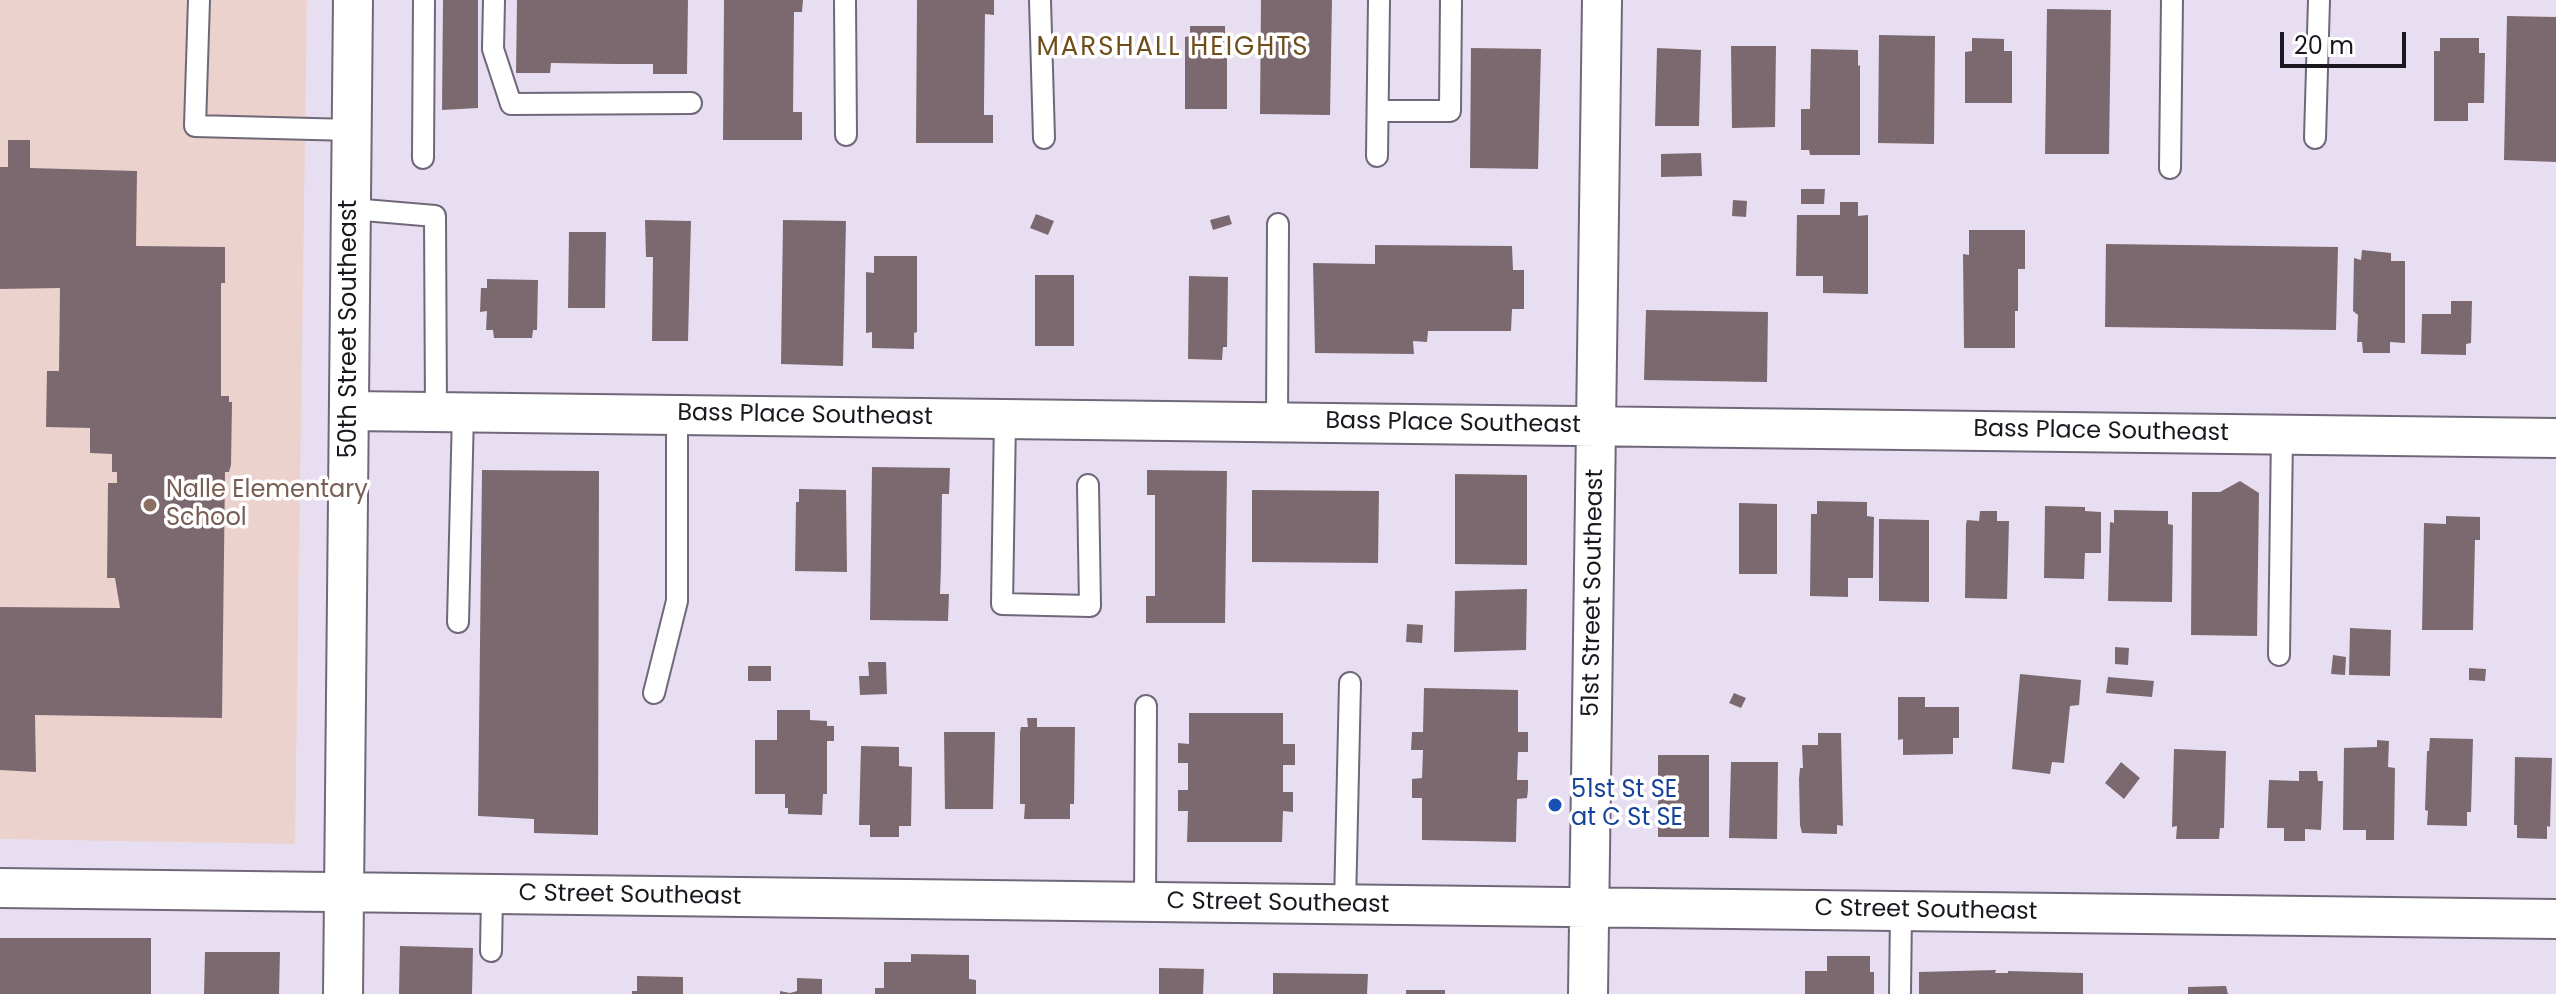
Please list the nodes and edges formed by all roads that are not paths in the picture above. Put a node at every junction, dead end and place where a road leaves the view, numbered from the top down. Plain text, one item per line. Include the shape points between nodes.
1 (199, 0) edge
2 (353, 0) edge
3 (424, 0) edge
4 (494, 0) edge
5 (845, 0) edge
6 (1040, 0) edge
7 (1379, 0) edge
8 (1451, 0) edge
9 (1602, 0) edge
10 (2172, 0) edge
11 (2319, 0) edge
12 (691, 103) dead end
13 (1378, 111) junction
14 (352, 130) junction
15 (846, 135) dead end
16 (1044, 138) dead end
17 (2315, 138) dead end
18 (1377, 156) dead end
19 (423, 158) dead end
20 (2170, 168) dead end
21 (352, 209) junction
22 (1278, 224) dead end
23 (350, 411) junction
24 (450, 412) junction
25 (677, 415) junction
26 (1005, 419) junction
27 (1277, 422) junction
28 (1596, 426) junction
29 (2282, 434) junction
30 (2556, 438) edge
31 (1088, 485) dead end
32 (458, 622) dead end
33 (2279, 655) dead end
34 (1350, 683) dead end
35 (654, 693) dead end
36 (1146, 706) dead end
37 (0, 888) edge
38 (344, 893) junction
39 (492, 895) junction
40 (1145, 902) junction
41 (1345, 904) junction
42 (1589, 906) junction
43 (1901, 911) junction
44 (2556, 919) edge
45 (491, 951) dead end
46 (343, 994) edge
47 (1588, 994) edge
48 (1900, 994) edge

1 - 14 lane via 195,126
2 - 14 street, 50th Street Southeast
3 - 19 lane
4 - 12 lane via 493,49 511,104
5 - 15 lane
6 - 16 lane
7 - 13 lane
8 - 13 lane via 1450,111
9 - 28 street, 51st Street Southeast
10 - 20 lane
11 - 17 lane
13 - 18 lane
14 - 21 street, 50th Street Southeast
21 - 23 street, 50th Street Southeast
21 - 24 lane via 435,216
22 - 27 lane
23 - 24 street, Bass Place Southeast
23 - 38 street, 50th Street Southeast
24 - 25 street, Bass Place Southeast
24 - 32 lane
25 - 26 street, Bass Place Southeast
25 - 35 lane via 677,601
26 - 27 street, Bass Place Southeast
26 - 31 lane via 1002,604 1090,606
27 - 28 street, Bass Place Southeast
28 - 29 street, Bass Place Southeast
28 - 42 street, 51st Street Southeast
29 - 30 street, Bass Place Southeast
29 - 33 lane
34 - 41 lane
36 - 40 lane
37 - 38 street, C Street Southeast
38 - 39 street, C Street Southeast
38 - 46 street, 50th Street Southeast
39 - 40 street, C Street Southeast
39 - 45 lane
40 - 41 street, C Street Southeast
41 - 42 street, C Street Southeast
42 - 43 street, C Street Southeast
42 - 47 street, 51st Street Southeast
43 - 44 street, C Street Southeast
43 - 48 lane

